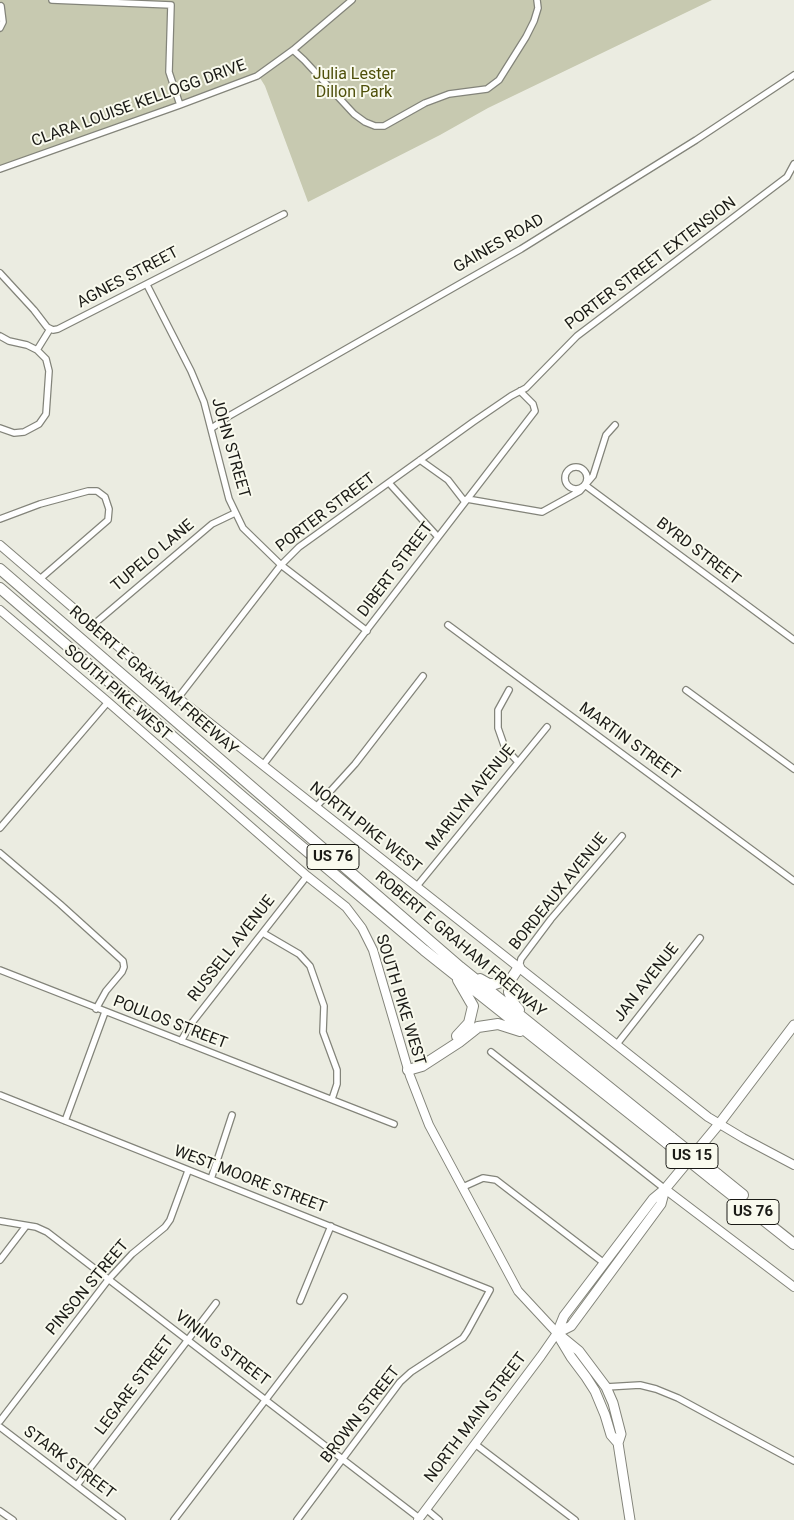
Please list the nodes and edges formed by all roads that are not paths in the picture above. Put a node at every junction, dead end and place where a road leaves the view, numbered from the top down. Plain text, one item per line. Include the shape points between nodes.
1 (52, 0) edge
2 (352, 0) edge
3 (537, 0) edge
4 (343, 3) edge
5 (1, 4) edge
6 (0, 28) edge
7 (293, 50) junction
8 (794, 75) edge
9 (180, 105) junction
10 (794, 164) edge
11 (0, 169) edge
12 (284, 214) dead end
13 (0, 274) edge
14 (148, 285) junction
15 (50, 328) junction
16 (0, 336) edge
17 (37, 350) junction
18 (523, 389) junction
19 (615, 425) dead end
20 (0, 428) edge
21 (212, 428) junction
22 (420, 460) junction
23 (389, 483) junction
24 (585, 485) junction
25 (466, 501) junction
26 (235, 513) junction
27 (0, 519) edge
28 (438, 537) junction
29 (0, 544) edge
30 (281, 565) junction
31 (0, 569) edge
32 (40, 579) junction
33 (0, 588) edge
34 (2, 613) edge
35 (93, 625) junction
36 (448, 625) dead end
37 (367, 631) junction
38 (794, 640) edge
39 (423, 676) dead end
40 (509, 690) dead end
41 (686, 690) dead end
42 (178, 698) junction
43 (108, 702) junction
44 (547, 727) dead end
45 (518, 762) junction
46 (263, 765) junction
47 (794, 769) edge
48 (316, 807) junction
49 (0, 828) edge
50 (622, 836) dead end
51 (0, 853) edge
52 (307, 876) junction
53 (794, 881) edge
54 (417, 886) junction
55 (263, 933) junction
56 (700, 938) dead end
57 (519, 967) junction
58 (0, 970) edge
59 (456, 970) junction
60 (512, 979) junction
61 (96, 1009) junction
62 (105, 1012) junction
63 (794, 1026) edge
64 (538, 1035) junction
65 (181, 1042) junction
66 (617, 1044) junction
67 (491, 1052) dead end
68 (439, 1055) junction
69 (408, 1070) junction
70 (0, 1095) edge
71 (332, 1099) junction
72 (232, 1115) dead end
73 (65, 1121) junction
74 (394, 1124) dead end
75 (719, 1124) junction
76 (794, 1165) edge
77 (188, 1171) junction
78 (715, 1177) junction
79 (211, 1179) junction
80 (463, 1187) junction
81 (665, 1189) junction
82 (0, 1221) edge
83 (26, 1226) junction
84 (331, 1226) junction
85 (794, 1236) edge
86 (794, 1244) edge
87 (0, 1260) edge
88 (604, 1263) junction
89 (108, 1280) junction
90 (794, 1287) edge
91 (490, 1290) joint
92 (344, 1297) dead end
93 (300, 1302) dead end
94 (216, 1303) dead end
95 (557, 1333) junction
96 (187, 1341) junction
97 (606, 1386) junction
98 (267, 1400) junction
99 (0, 1421) edge
100 (0, 1427) edge
101 (619, 1439) junction
102 (475, 1444) junction
103 (343, 1459) junction
104 (794, 1461) edge
105 (77, 1485) junction
106 (426, 1509) junction
107 (0, 1511) edge
108 (418, 1519) edge
109 (13, 1520) edge
110 (122, 1520) edge
111 (174, 1520) edge
112 (297, 1520) edge
113 (439, 1520) edge
114 (575, 1520) edge
115 (630, 1520) edge

1 - 9 street via 171,5 169,72
2 - 4 street, CLARA LOUISE KELLOGG DRIVE
3 - 7 street via 538,8 530,29 499,80 487,89 449,94 425,103 384,126 364,122 354,114
4 - 7 street, CLARA LOUISE KELLOGG DRIVE
5 - 6 street via 3,22
7 - 9 street, CLARA LOUISE KELLOGG DRIVE via 257,76
8 - 21 street, GAINES ROAD via 521,249
9 - 11 street, CLARA LOUISE KELLOGG DRIVE
10 - 18 street, PORTER STREET EXTENSION via 787,177 591,324
12 - 14 street, AGNES STREET
13 - 15 street
14 - 15 street, AGNES STREET via 63,327
14 - 21 street, JOHN STREET via 191,371
15 - 17 street
16 - 17 street
17 - 20 street via 48,363 46,414 39,424 24,432 14,433
18 - 22 street, PORTER STREET
18 - 25 street, DIBERT STREET via 535,411
19 - 24 street via 606,435 593,476
21 - 26 street, JOHN STREET
22 - 23 street, PORTER STREET
22 - 25 street via 448,480
23 - 28 street
23 - 30 street, PORTER STREET via 299,547
24 - 24 street, BYRD STREET via 588,476 584,469 574,466 568,469 564,478 568,486 578,489
24 - 25 street via 542,512
24 - 38 street, BYRD STREET
25 - 28 street, DIBERT STREET
26 - 30 street, JOHN STREET via 243,528
26 - 35 street, TUPELO LANE via 212,524
27 - 32 street via 88,490 97,491 105,497 108,520
28 - 37 street, DIBERT STREET
29 - 32 main road, NORTH PIKE WEST
30 - 37 street, JOHN STREET
30 - 42 street, PORTER STREET
31 - 59 highway, ROBERT E GRAHAM FREEWAY / US 76
32 - 35 main road, NORTH PIKE WEST
33 - 59 highway, ROBERT E GRAHAM FREEWAY / US 76 via 258,810
34 - 43 main road, SOUTH PIKE WEST
35 - 42 main road, NORTH PIKE WEST
36 - 53 street, MARTIN STREET
37 - 46 street, DIBERT STREET
39 - 48 street via 355,764
40 - 45 street via 498,710 498,728 505,748
41 - 47 street
42 - 46 main road, NORTH PIKE WEST
43 - 49 street
43 - 52 main road, SOUTH PIKE WEST
44 - 45 street, MARILYN AVENUE
45 - 54 street, MARILYN AVENUE
46 - 48 main road, NORTH PIKE WEST
48 - 54 main road, NORTH PIKE WEST
50 - 57 street, BORDEAUX AVENUE via 551,919 521,959
51 - 61 street via 123,961 122,972
52 - 55 street, RUSSELL AVENUE
52 - 69 main road, SOUTH PIKE WEST via 346,907 362,928 373,950
54 - 57 main road, NORTH PIKE WEST
55 - 65 street, RUSSELL AVENUE via 191,1024
55 - 71 street via 298,954 310,966 324,1006 324,1032 337,1070
56 - 66 street, JAN AVENUE
57 - 60 highway
57 - 66 main road, NORTH PIKE WEST
58 - 61 street, POULOS STREET
59 - 60 highway via 489,984
59 - 64 highway, ROBERT E GRAHAM FREEWAY / US 76
59 - 68 highway via 473,1006 469,1023
60 - 64 highway via 510,997
61 - 62 street, POULOS STREET
62 - 65 street, POULOS STREET
62 - 73 street
63 - 75 main road, US 15
64 - 68 highway via 510,1026 487,1024
64 - 78 highway, ROBERT E GRAHAM FREEWAY / US 76, bridge
65 - 71 street, POULOS STREET
66 - 75 main road, NORTH PIKE WEST
67 - 81 street
68 - 69 highway
69 - 80 main road, SOUTH PIKE WEST via 429,1125
70 - 73 street, WEST MOORE STREET
71 - 74 street, POULOS STREET
72 - 79 street
73 - 77 street, WEST MOORE STREET
75 - 76 main road, NORTH PIKE WEST
75 - 81 main road, US 15
77 - 79 street, WEST MOORE STREET
77 - 89 street, PINSON STREET via 165,1227 132,1254
78 - 85 highway, ROBERT E GRAHAM FREEWAY / US 76
78 - 86 highway, ROBERT E GRAHAM FREEWAY / US 76
79 - 84 street, WEST MOORE STREET
80 - 88 street via 483,1178 496,1180
80 - 95 main road, SOUTH PIKE WEST via 518,1291
81 - 88 main road via 653,1199
81 - 90 main road
81 - 95 main road via 660,1204 571,1326
82 - 83 street, VINING STREET
83 - 87 street
83 - 89 street, VINING STREET via 46,1232
84 - 91 street, WEST MOORE STREET
84 - 93 street
88 - 95 main road via 564,1316
89 - 96 street, VINING STREET
89 - 99 street, PINSON STREET
91 - 103 street, BROWN STREET via 463,1338 404,1378
92 - 98 street
94 - 96 street, LEGARE STREET
95 - 97 main road via 579,1351
95 - 101 main road via 595,1391 610,1435
95 - 102 main road, NORTH MAIN STREET
96 - 98 street, VINING STREET
96 - 105 street, LEGARE STREET
97 - 101 main road via 613,1403
97 - 104 street via 640,1385 656,1389
98 - 103 street, VINING STREET
98 - 111 street
100 - 105 street, STARK STREET
101 - 115 main road
102 - 106 main road, NORTH MAIN STREET
102 - 114 street
103 - 108 street, VINING STREET
103 - 112 street, BROWN STREET
105 - 110 street, STARK STREET
106 - 108 main road, NORTH MAIN STREET
106 - 113 street
107 - 109 street

